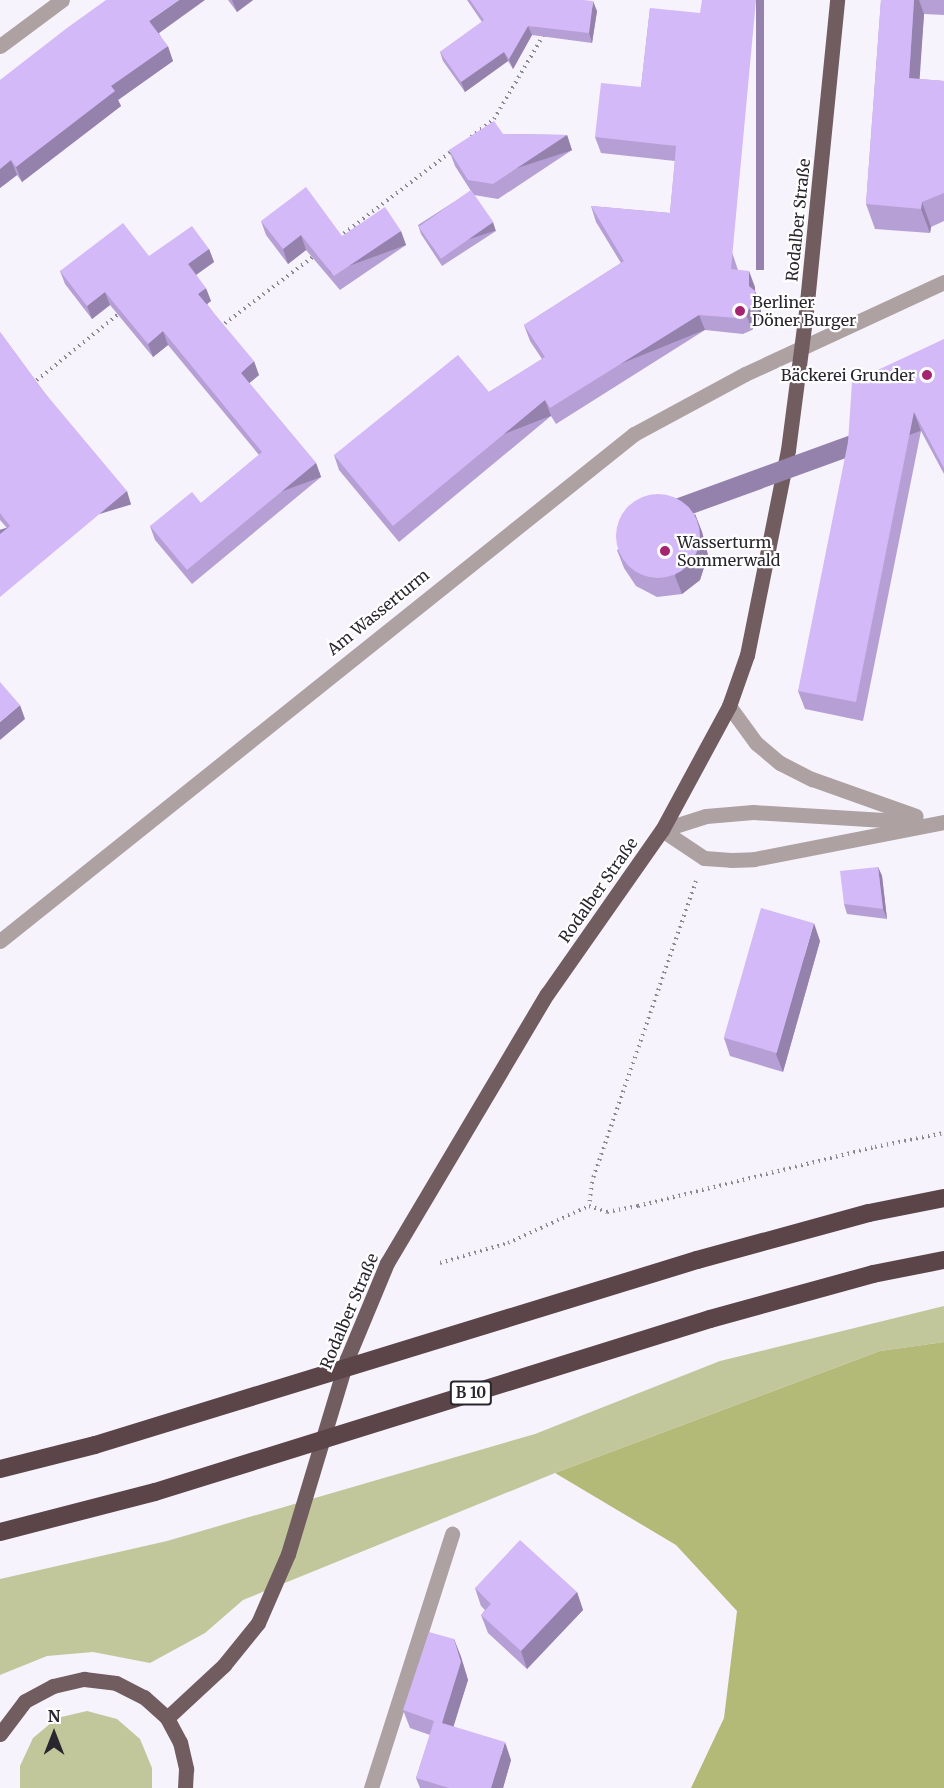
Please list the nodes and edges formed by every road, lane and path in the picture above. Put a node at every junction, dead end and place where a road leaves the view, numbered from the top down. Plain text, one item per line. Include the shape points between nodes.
1 (62, 0) edge
2 (837, 0) edge
3 (546, 30) edge
4 (0, 46) edge
5 (466, 140) edge
6 (457, 147) edge
7 (336, 239) edge
8 (317, 253) edge
9 (944, 282) edge
10 (132, 303) edge
11 (214, 331) edge
12 (802, 346) junction
13 (26, 388) edge
14 (729, 706) junction
15 (941, 823) edge
16 (662, 830) junction
17 (704, 858) junction
18 (0, 941) edge
19 (944, 1133) edge
20 (944, 1198) edge
21 (589, 1206) junction
22 (944, 1260) edge
23 (440, 1263) dead end
24 (0, 1468) edge
25 (0, 1532) edge
26 (452, 1534) dead end
27 (167, 1718) junction
28 (0, 1734) edge
29 (185, 1788) edge
30 (371, 1788) edge

1 - 4 street
2 - 12 main road, Rodalber Straße
3 - 5 path via 494,119
6 - 7 path
8 - 11 path
9 - 12 street, Am Wasserturm
10 - 13 path
12 - 14 main road, Rodalber Straße via 764,582 747,655
12 - 18 street, Am Wasserturm via 634,434 585,469
14 - 15 street via 756,743 780,763 812,779
14 - 16 main road, Rodalber Straße
15 - 16 street via 753,812 706,816
15 - 17 street via 754,860
16 - 17 street
16 - 27 main road, Rodalber Straße via 547,994 387,1263 340,1379 288,1554 258,1623 224,1665
17 - 21 path via 592,1182
19 - 21 path via 638,1206 607,1212
20 - 24 highway via 869,1213 697,1260 95,1445
21 - 23 path via 508,1243
22 - 25 highway, B 10 via 873,1274 710,1319 155,1492
26 - 30 street
27 - 28 main road via 144,1697 116,1683 84,1679 53,1686 26,1701
27 - 29 main road via 180,1742 186,1769

